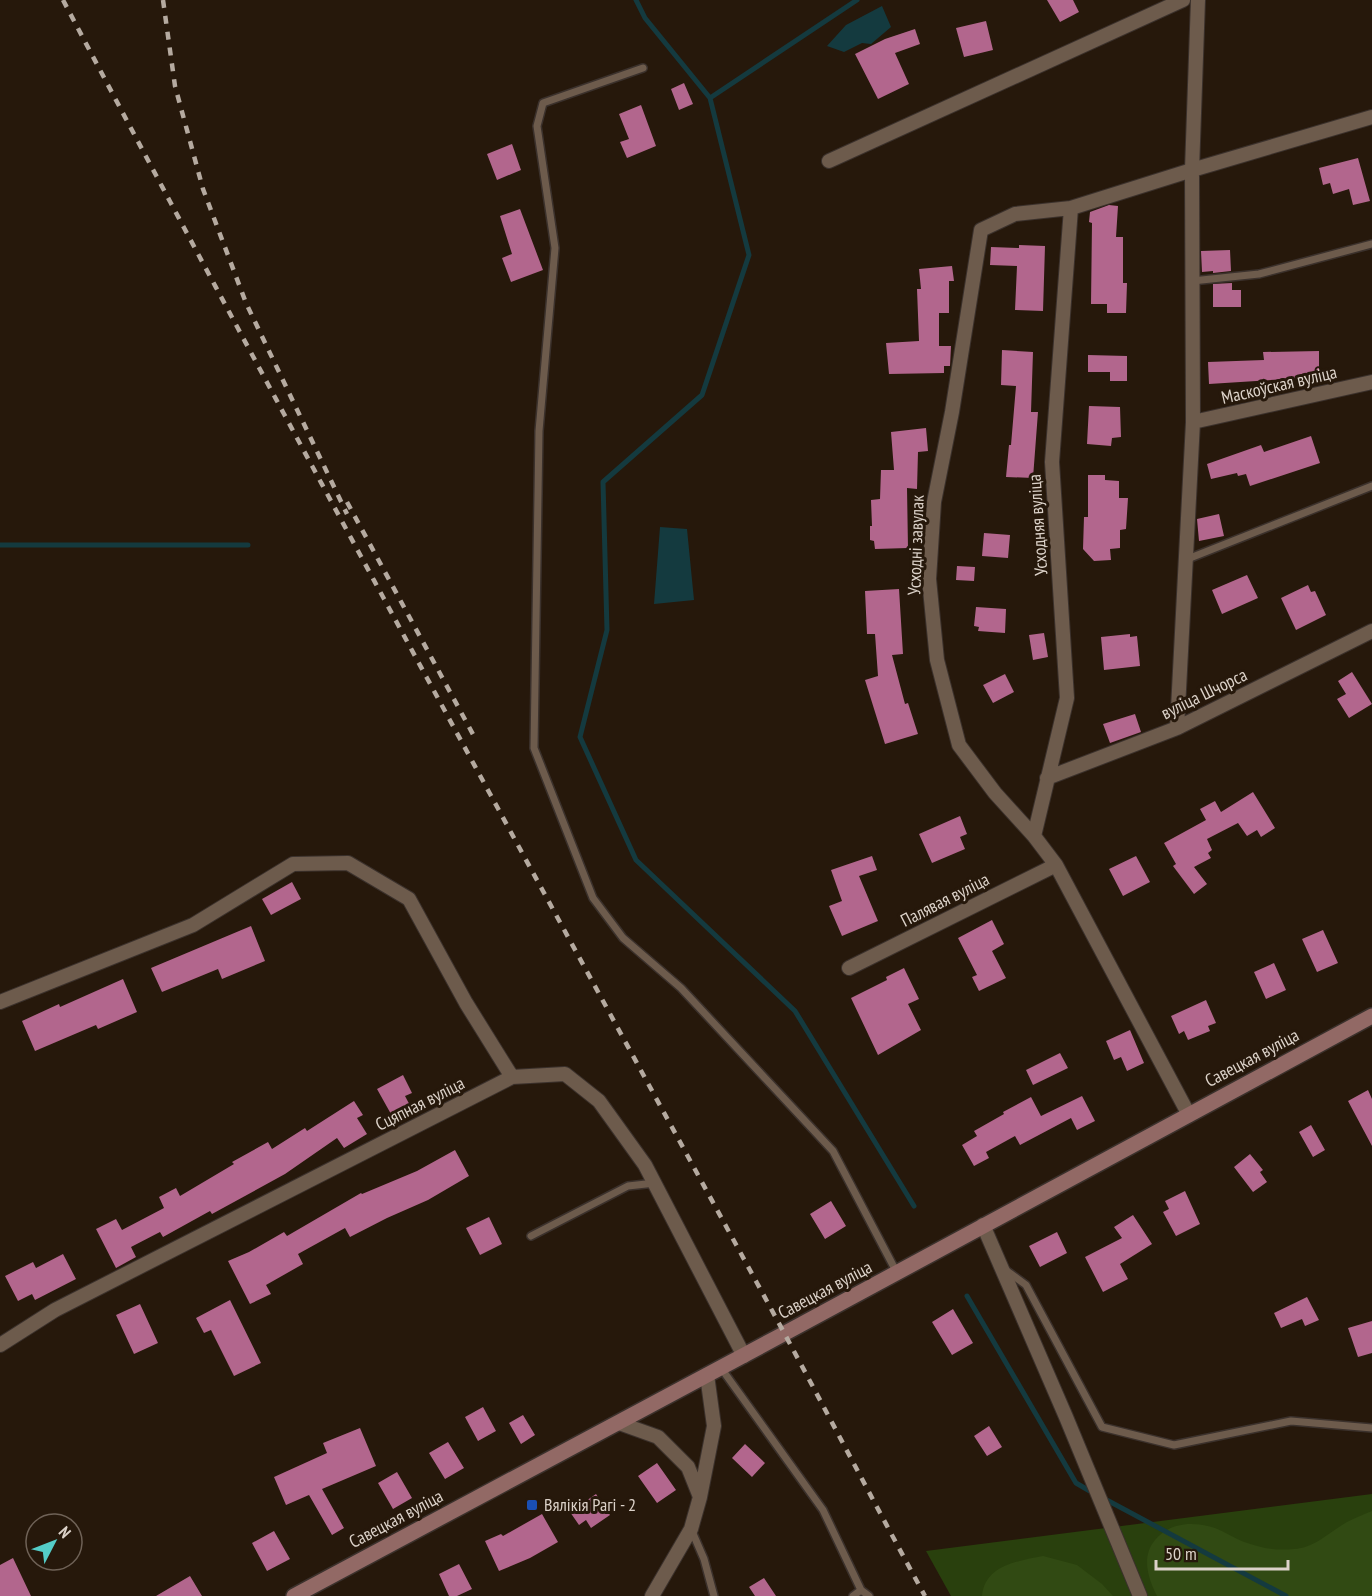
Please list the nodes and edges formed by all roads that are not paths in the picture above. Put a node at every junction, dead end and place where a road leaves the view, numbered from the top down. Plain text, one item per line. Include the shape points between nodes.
1 (1183, 0) edge
2 (1198, 0) edge
3 (643, 69) dead end
4 (1372, 117) edge
5 (829, 161) dead end
6 (1192, 170) junction
7 (1071, 208) junction
8 (1372, 244) edge
9 (1192, 281) junction
10 (1372, 382) edge
11 (1193, 422) junction
12 (1372, 486) edge
13 (1185, 561) junction
14 (1372, 631) edge
15 (1177, 728) junction
16 (1047, 778) junction
17 (1034, 836) junction
18 (1056, 865) junction
19 (849, 968) dead end
20 (0, 1002) edge
21 (1372, 1016) edge
22 (512, 1077) junction
23 (1189, 1115) junction
24 (655, 1183) junction
25 (983, 1225) junction
26 (531, 1236) dead end
27 (1000, 1266) junction
28 (897, 1273) junction
29 (0, 1345) edge
30 (744, 1356) junction
31 (714, 1372) junction
32 (619, 1423) junction
33 (1372, 1428) edge
34 (700, 1497) junction
35 (691, 1529) junction
36 (861, 1590) junction
37 (294, 1596) edge
38 (652, 1596) edge
39 (714, 1596) edge
40 (854, 1596) edge
41 (869, 1596) edge
42 (1140, 1596) edge

1 - 5 street
2 - 6 street
3 - 28 lane via 543,102 537,126 555,248 539,431 534,748 593,898 623,938 681,988 833,1151
4 - 6 street
6 - 7 street
6 - 9 street
7 - 16 street, Усходняя вуліца via 1052,462 1067,698
7 - 17 street, Усходні завулак via 1015,214 981,230 934,502 929,579 937,660 959,746
8 - 9 lane via 1259,274
9 - 11 street
10 - 11 street, Маскоўская вуліца
11 - 13 street
12 - 13 lane
13 - 15 street
14 - 15 street, вуліца Шчорса
15 - 16 street, вуліца Шчорса
16 - 17 street, Усходняя вуліца
17 - 18 street, Усходні завулак
18 - 19 street, Палявая вуліца
18 - 23 street, Усходні завулак
20 - 22 street via 193,925 293,864 348,862 409,899
21 - 23 main road, Савецкая вуліца
22 - 24 street, Сцяпная вуліца via 565,1074 599,1101
22 - 29 street, Сцяпная вуліца via 55,1310
23 - 25 main road, Савецкая вуліца
24 - 26 lane via 628,1186
24 - 30 street, Сцяпная вуліца
25 - 27 street
25 - 28 main road, Савецкая вуліца
27 - 33 lane via 1026,1285 1102,1427 1174,1445 1291,1421
27 - 42 street
28 - 30 main road, Савецкая вуліца
30 - 31 main road, Савецкая вуліца
31 - 32 main road, Савецкая вуліца
31 - 34 street via 714,1426
31 - 36 lane via 823,1510
32 - 34 street via 658,1437 688,1467
32 - 37 main road, Савецкая вуліца
34 - 35 street
35 - 38 street
35 - 39 lane
36 - 40 lane
36 - 41 lane

